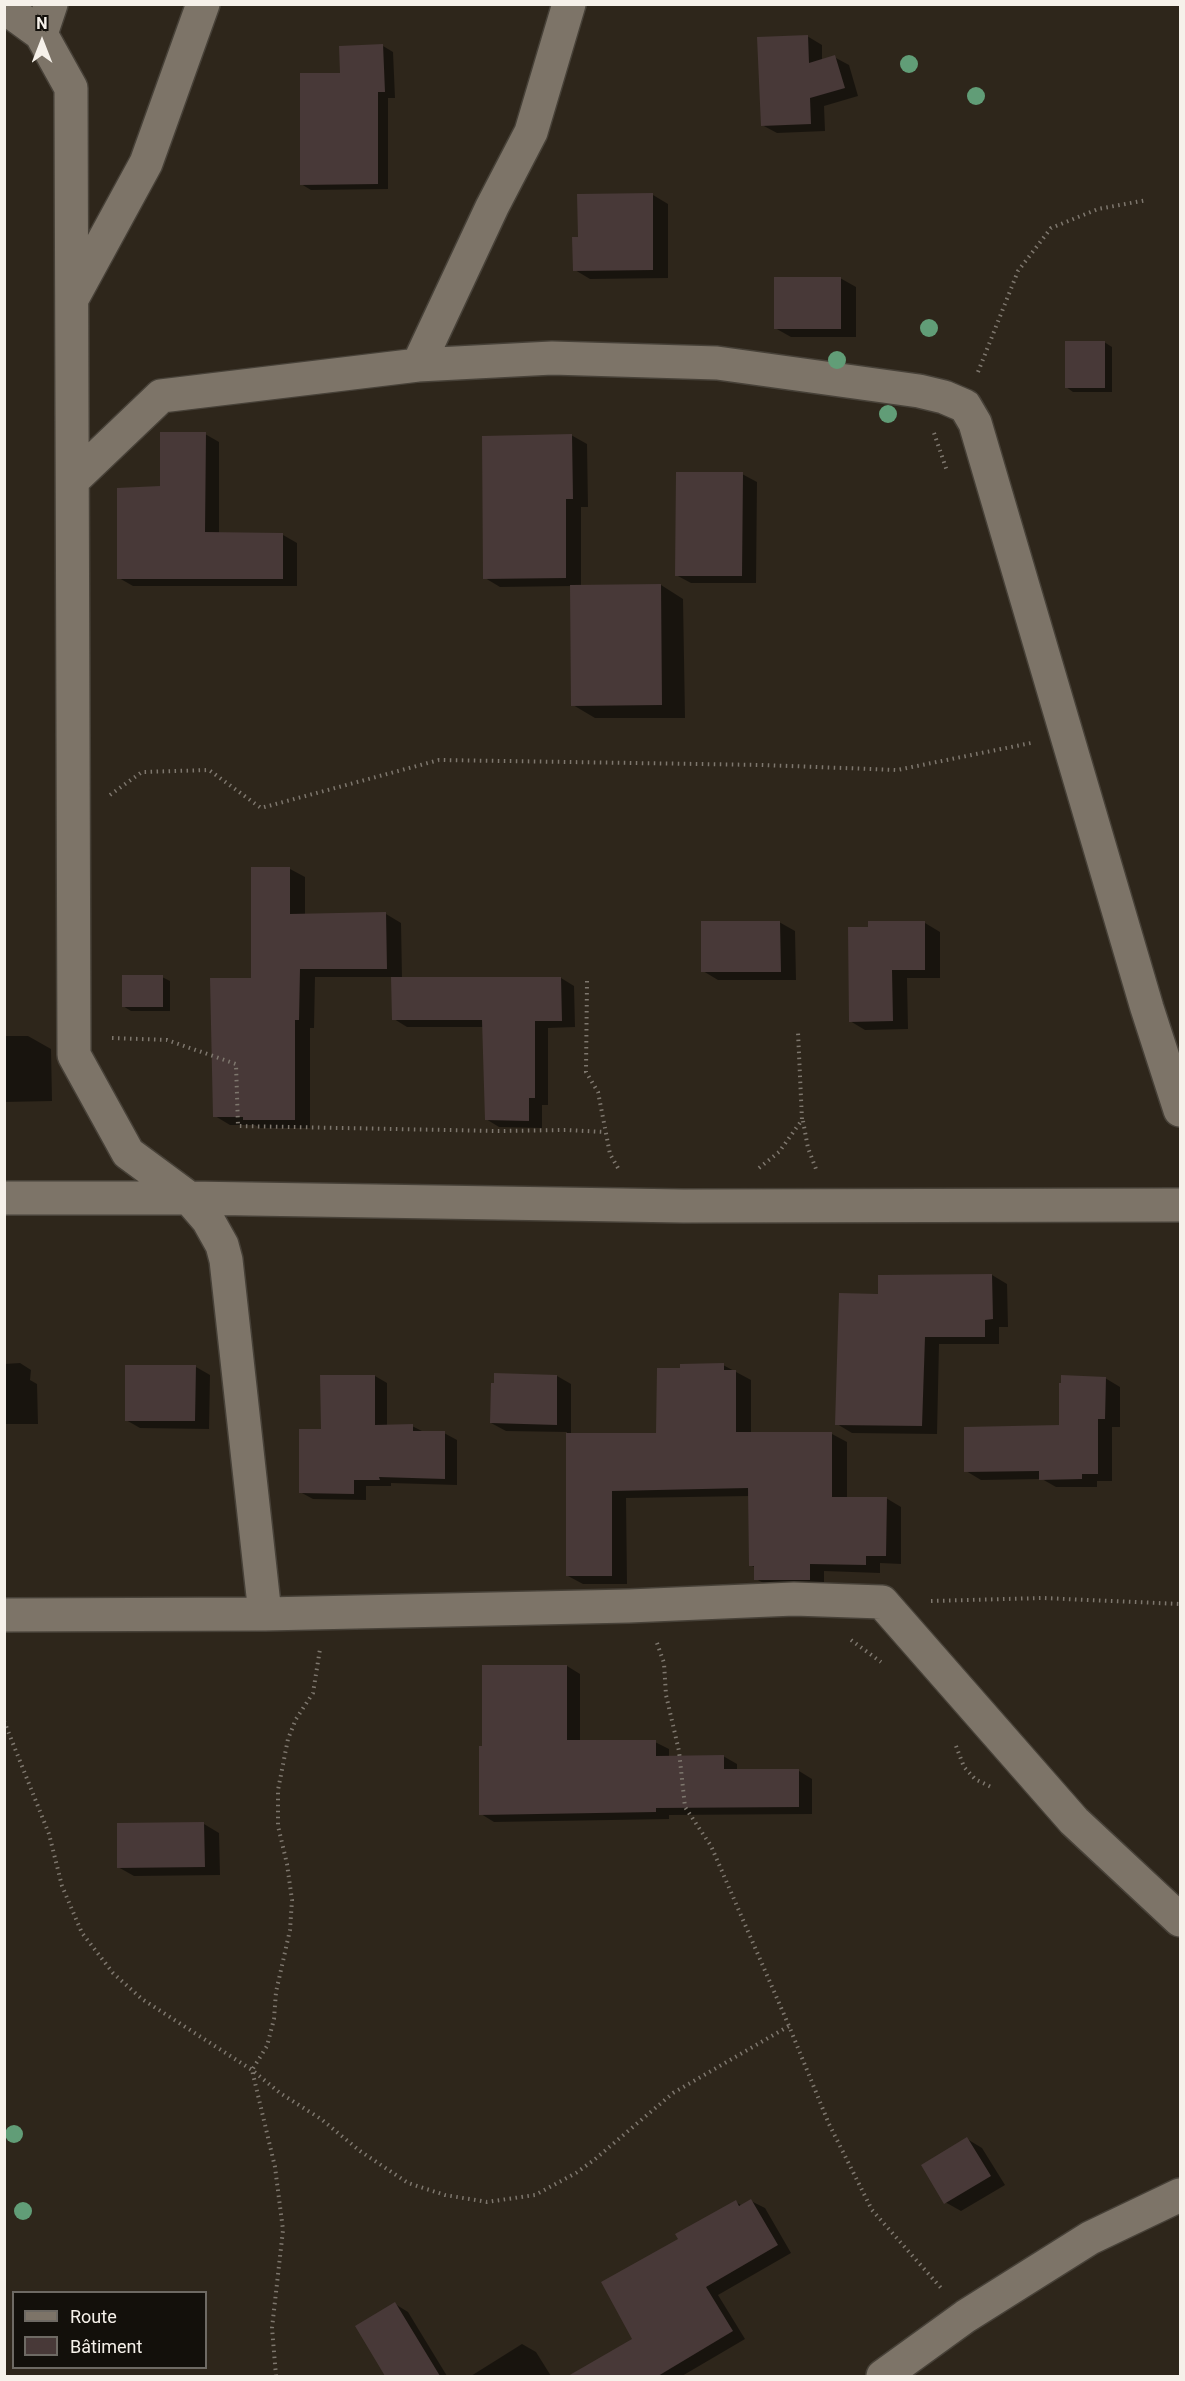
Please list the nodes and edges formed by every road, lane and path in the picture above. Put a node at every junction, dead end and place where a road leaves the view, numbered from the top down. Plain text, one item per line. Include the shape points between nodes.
1 (202, 4) edge
2 (569, 4) edge
3 (4, 7) edge
4 (46, 19) edge
5 (1147, 200) dead end
6 (72, 299) junction
7 (418, 365) junction
8 (965, 406) junction
9 (73, 480) junction
10 (1042, 741) dead end
11 (73, 822) junction
12 (587, 981) dead end
13 (798, 1032) dead end
14 (74, 1037) junction
15 (1180, 1110) edge
16 (605, 1132) junction
17 (621, 1172) dead end
18 (754, 1172) dead end
19 (4, 1198) edge
20 (189, 1198) junction
21 (1180, 1205) edge
22 (882, 1602) junction
23 (1180, 1604) edge
24 (628, 1606) junction
25 (325, 1612) junction
26 (265, 1614) junction
27 (4, 1616) edge
28 (4, 1721) edge
29 (1180, 1920) edge
30 (789, 2026) junction
31 (252, 2070) junction
32 (1180, 2195) edge
33 (966, 2316) junction
34 (276, 2376) edge
35 (883, 2376) edge

1 - 6 street via 146,163
2 - 7 street via 531,132
3 - 4 street
4 - 6 street via 71,88
5 - 8 path via 1098,209 1051,228 1018,271
6 - 9 street
7 - 8 street via 552,358 717,363 919,391
7 - 9 street via 161,396
8 - 15 street via 975,423
9 - 11 street
10 - 11 path via 897,770 439,760 261,808 209,770 142,772
11 - 14 street
12 - 16 path via 586,1072 597,1092
13 - 18 path via 802,1120 778,1152
14 - 16 path via 167,1040 236,1064 238,1126
14 - 20 street via 74,1055 128,1153
16 - 17 path via 610,1154
19 - 20 street
20 - 21 street via 683,1206
20 - 26 street via 216,1233 226,1260
22 - 23 path via 1043,1598
22 - 24 street via 794,1599
22 - 29 street via 1074,1821
24 - 25 street
24 - 30 path via 649,1629 664,1663 685,1808 711,1846
25 - 26 street
25 - 31 path via 313,1693 288,1739 278,1790 278,1826 292,1900 290,1930 267,2046
26 - 27 street
28 - 31 path via 49,1834 62,1886 82,1933 113,1973 142,1999
30 - 31 path via 674,2093 576,2173 535,2196 487,2202 445,2196 408,2183
30 - 33 path via 829,2124 872,2210
31 - 34 path via 275,2167 283,2230 273,2328
32 - 33 street via 1090,2238
33 - 35 street

